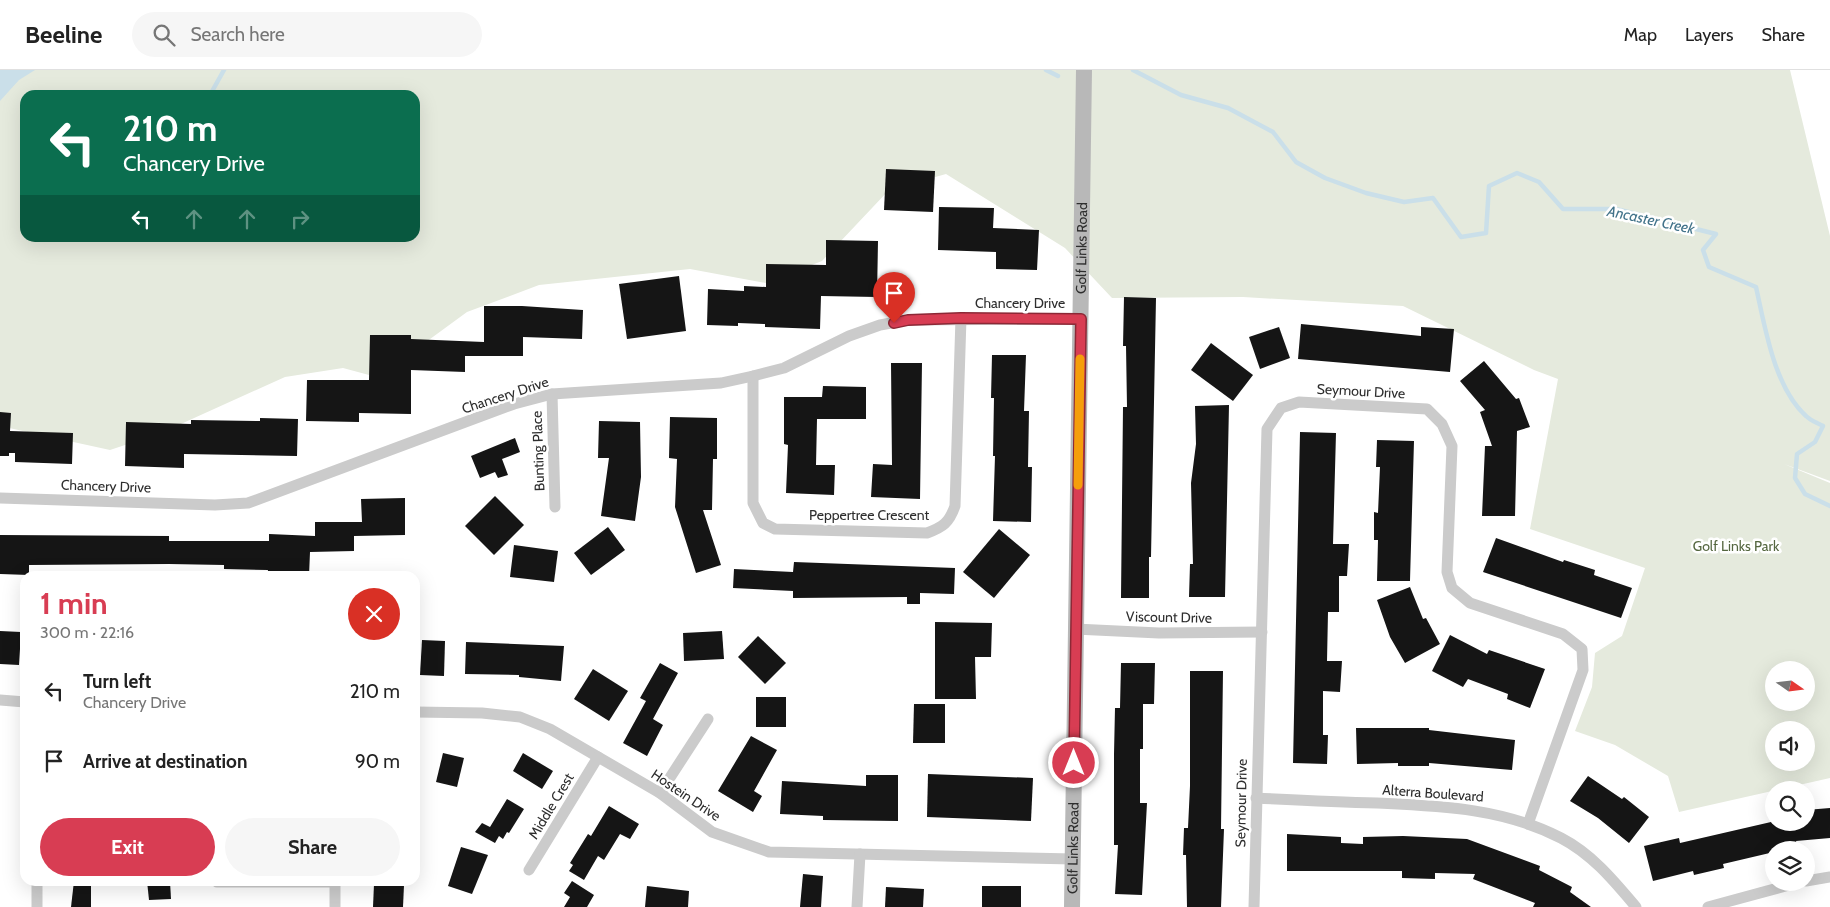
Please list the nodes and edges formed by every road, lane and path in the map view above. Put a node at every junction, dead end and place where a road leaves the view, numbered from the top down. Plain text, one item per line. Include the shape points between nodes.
1 (1084, 70) edge
2 (961, 318) junction
3 (1081, 319) junction
4 (753, 376) junction
5 (552, 394) junction
6 (0, 498) edge
7 (555, 507) dead end
8 (1075, 629) junction
9 (1262, 632) junction
10 (0, 700) edge
11 (20, 702) edge
12 (420, 712) edge
13 (708, 720) dead end
14 (598, 757) junction
15 (660, 793) junction
16 (1256, 798) junction
17 (1528, 824) junction
18 (860, 854) junction
19 (1073, 859) junction
20 (529, 870) dead end
21 (1830, 877) edge
22 (1815, 880) edge
23 (37, 886) edge
24 (335, 886) edge
25 (1767, 891) edge
26 (36, 907) edge
27 (335, 907) edge
28 (857, 907) edge
29 (1072, 907) edge
30 (1254, 907) edge
31 (1636, 907) edge
32 (1708, 907) edge

1 - 3 main road, Golf Links Road
2 - 3 street, Chancery Drive
2 - 4 street, Chancery Drive via 908,320 880,326 849,336 784,368
2 - 4 street, Peppertree Crescent via 955,506 950,520 942,528 927,532 774,529 762,523 752,503
3 - 8 main road, Golf Links Road
4 - 5 street, Chancery Drive via 721,383
5 - 6 street, Chancery Drive via 514,404 248,503 215,505
5 - 7 street, Bunting Place
8 - 9 street, Viscount Drive
8 - 19 main road, Golf Links Road
9 - 16 street, Seymour Drive
9 - 17 street, Seymour Drive via 1267,429 1281,408 1300,402 1427,410 1442,424 1452,446 1447,572 1452,588 1470,603 1563,634 1582,650 1582,670
10 - 11 street
12 - 14 street, Hostein Drive via 520,717 550,729
13 - 15 street
14 - 15 street, Hostein Drive
14 - 20 street, Middle Crest
15 - 18 street, Hostein Drive via 712,832 769,852
16 - 17 street, Alterra Boulevard via 1468,809
16 - 30 street, Seymour Drive
17 - 31 street, Alterra Boulevard via 1563,839 1604,870
18 - 19 street, Hostein Drive
18 - 28 street
19 - 29 main road, Golf Links Road
21 - 22 street
23 - 26 street
24 - 27 street
25 - 32 street

